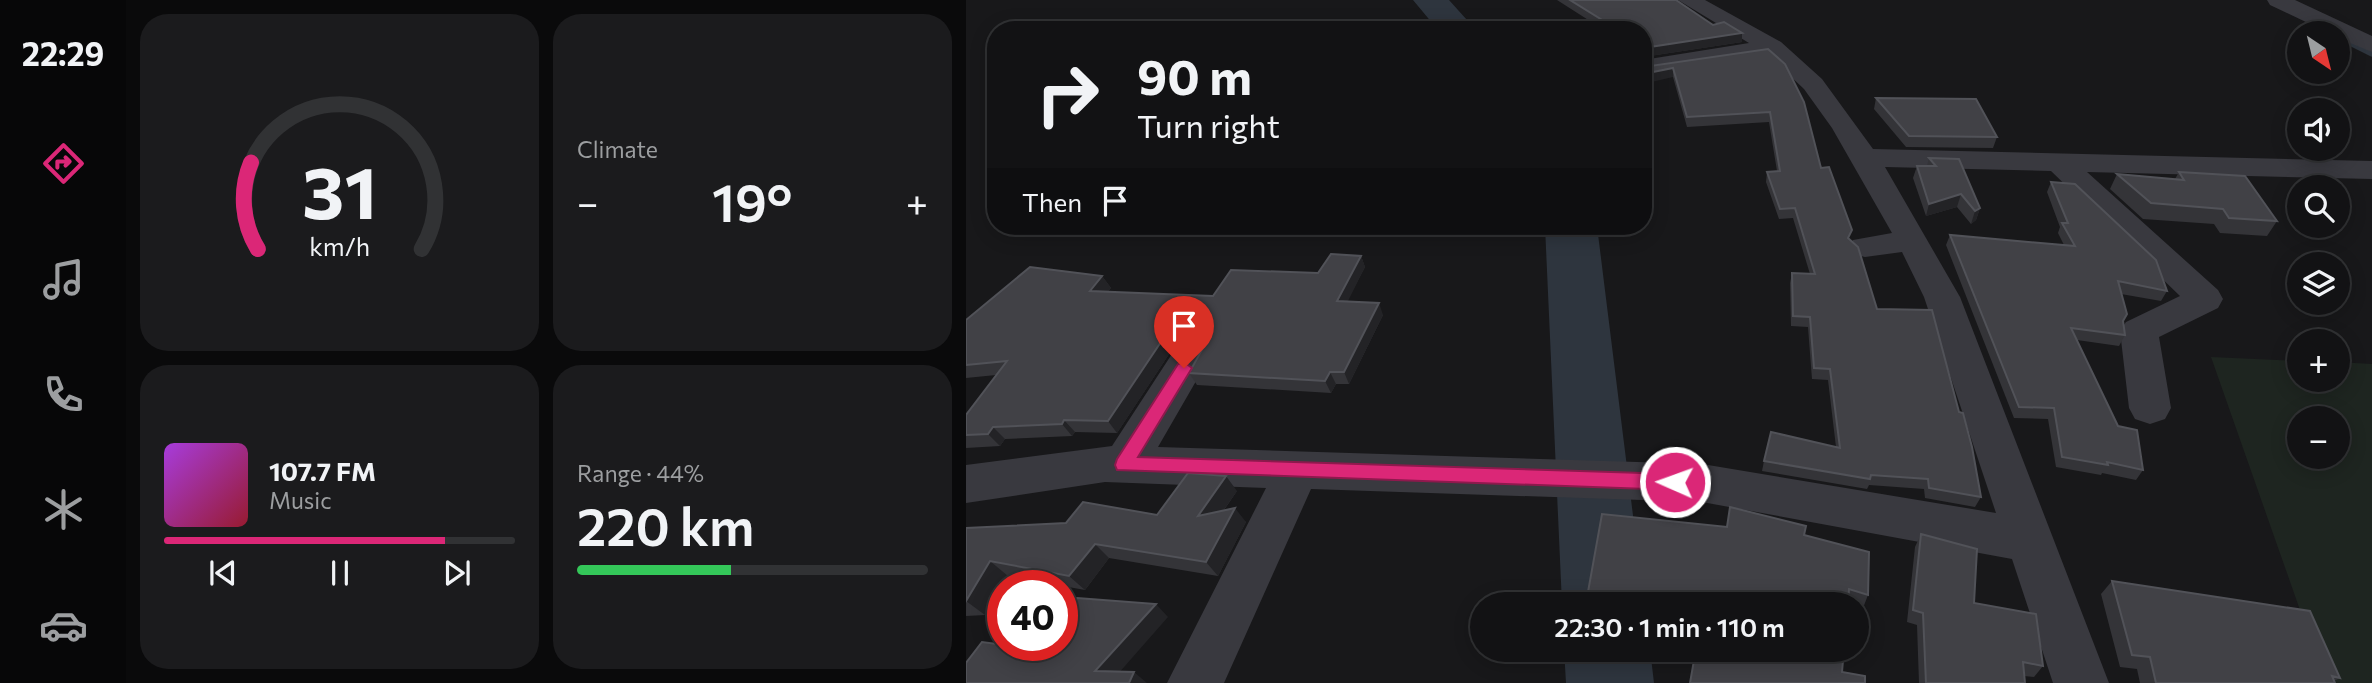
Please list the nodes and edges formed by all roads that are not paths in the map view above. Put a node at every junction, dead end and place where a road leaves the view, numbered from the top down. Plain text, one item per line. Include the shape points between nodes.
1 (1689, 0) edge
2 (2278, 0) edge
3 (2372, 45) edge
4 (1773, 47) junction
5 (1652, 66) edge
6 (1862, 158) junction
7 (2059, 163) junction
8 (2372, 170) edge
9 (1913, 240) junction
10 (1865, 247) dead end
11 (1195, 350) dead end
12 (2150, 408) dead end
13 (1124, 465) junction
14 (1298, 469) junction
15 (966, 484) edge
16 (2032, 541) junction
17 (1195, 683) edge
18 (2081, 683) edge

1 - 4 street
2 - 3 street
4 - 5 street
4 - 6 street via 1813,84
6 - 7 street
6 - 9 street
7 - 8 street
7 - 12 street via 2205,299 2139,331
9 - 10 street
9 - 16 street via 1942,298
11 - 13 street
13 - 14 street
13 - 15 street
14 - 16 street via 1702,483
14 - 17 street
16 - 18 street

